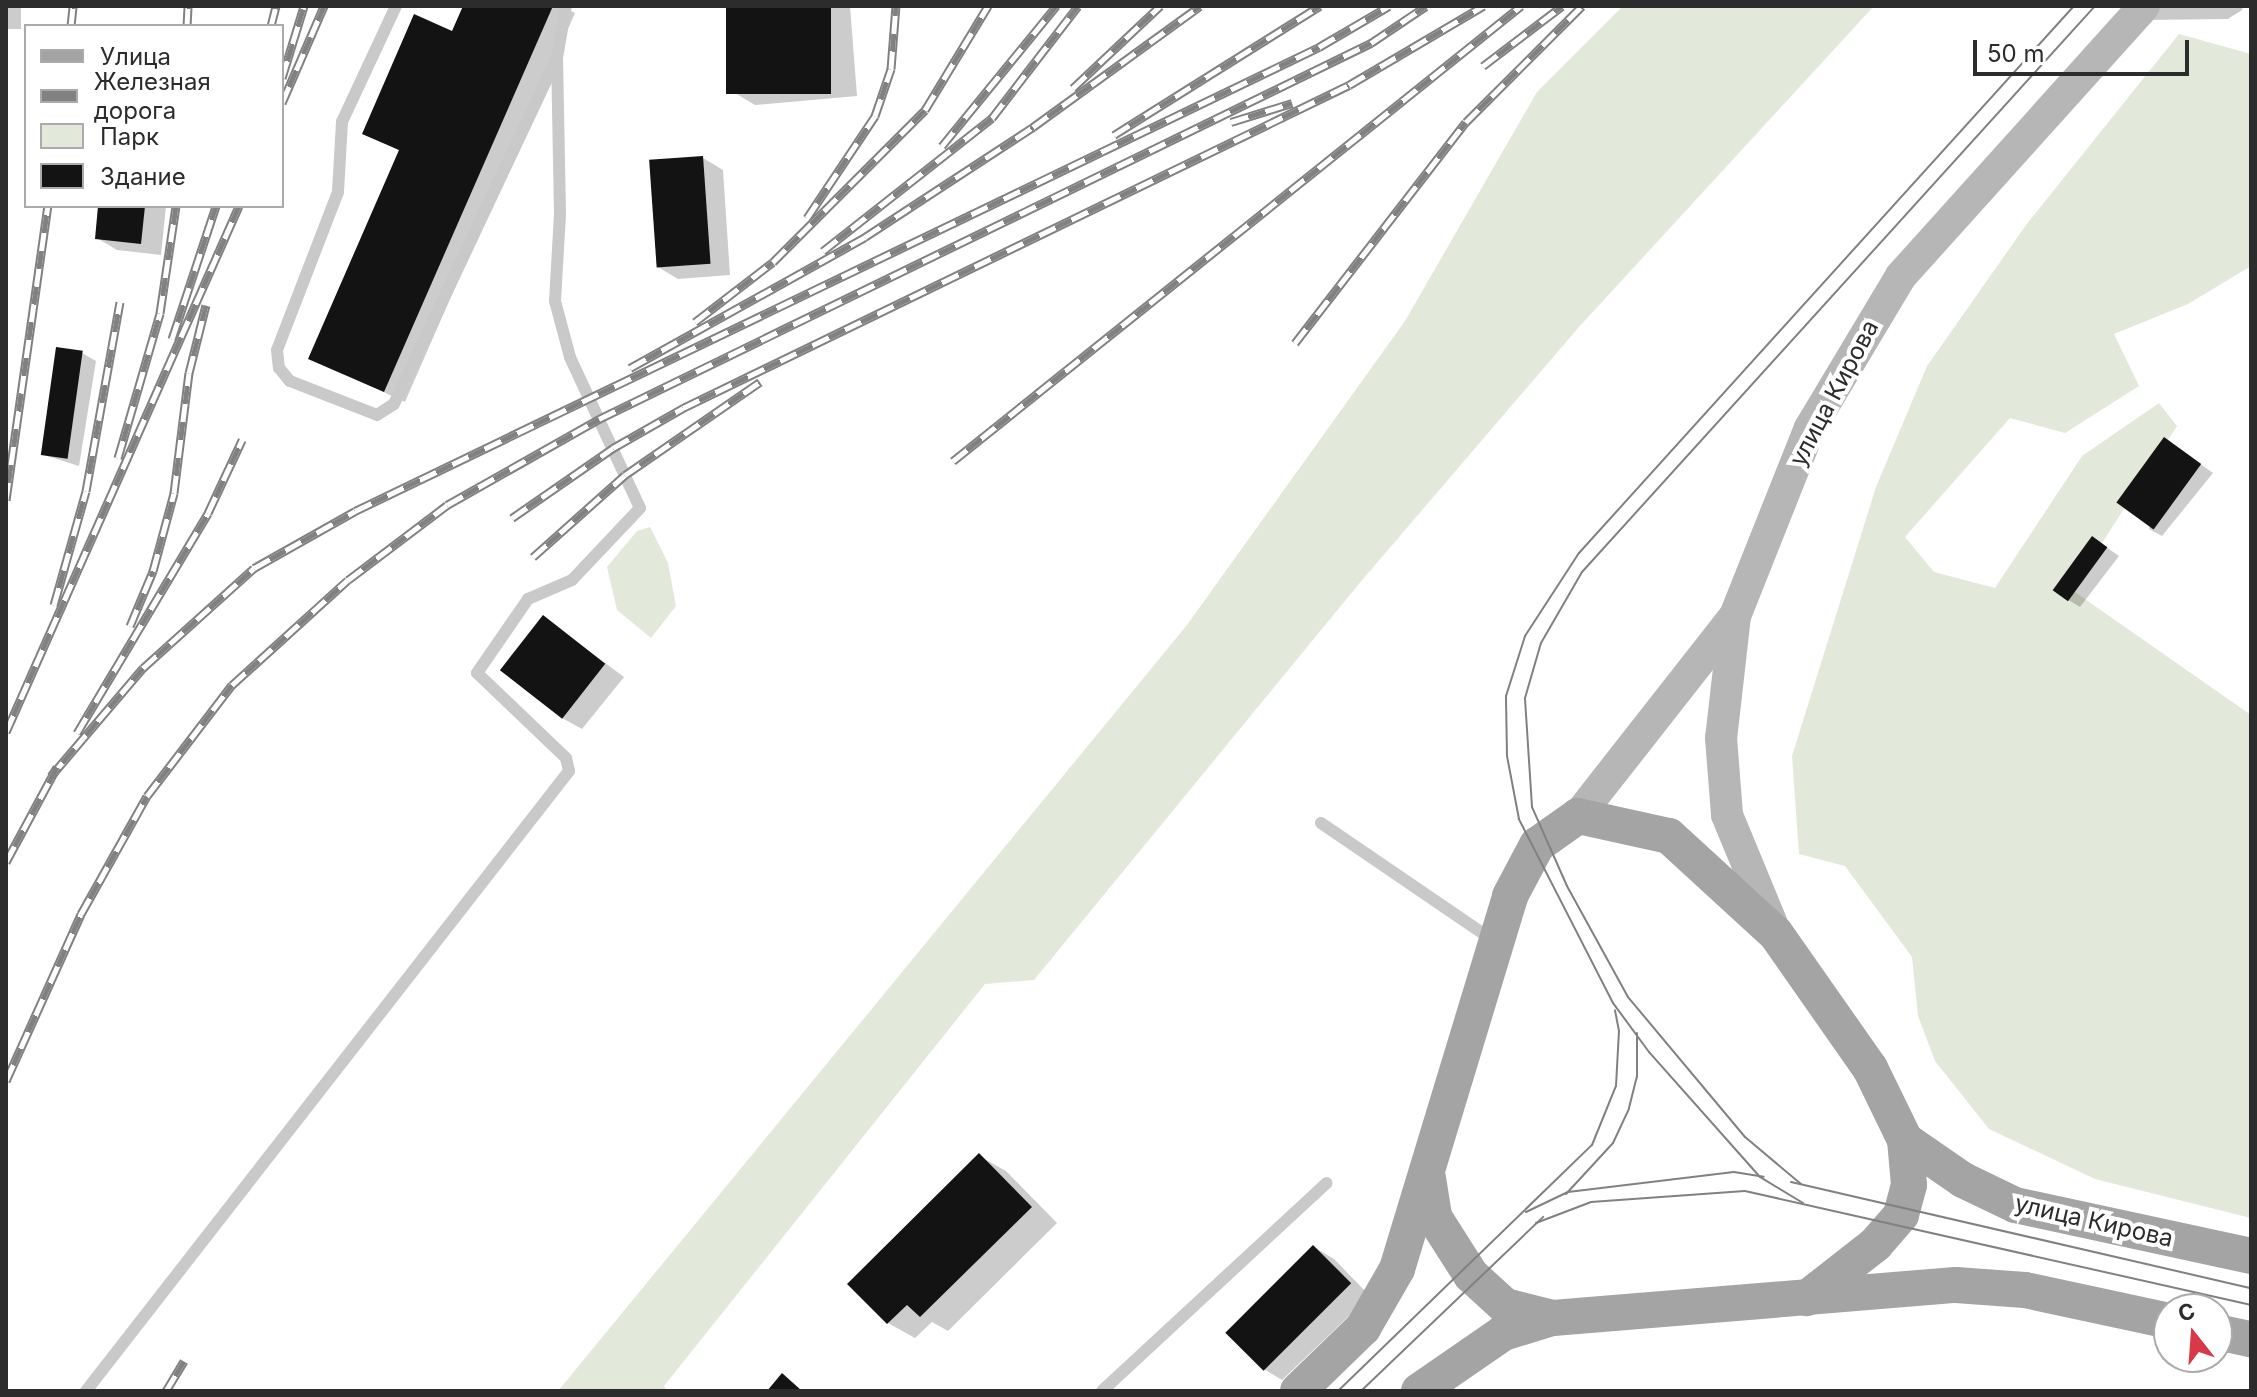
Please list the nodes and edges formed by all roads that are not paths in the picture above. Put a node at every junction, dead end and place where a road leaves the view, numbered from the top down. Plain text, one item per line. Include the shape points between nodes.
1 (396, 6) edge
2 (566, 6) edge
3 (2237, 6) edge
4 (2140, 10) edge
5 (557, 58) junction
6 (1735, 616) junction
7 (1578, 816) junction
8 (1321, 823) dead end
9 (1776, 934) junction
10 (1496, 943) junction
11 (1905, 1140) junction
12 (1428, 1178) junction
13 (1327, 1183) dead end
14 (2251, 1256) edge
15 (1807, 1298) junction
16 (1553, 1318) junction
17 (2153, 1318) edge
18 (86, 1391) edge
19 (1102, 1391) edge
20 (1298, 1391) edge
21 (1419, 1391) edge

1 - 5 lane via 342,122 338,192 277,350 279,368 290,381 369,414 384,414 394,404
2 - 5 lane
3 - 4 lane via 2226,13
4 - 6 main road, улица Кирова via 1901,276 1810,428
5 - 18 lane via 560,213 555,301 570,357 640,508 572,580 528,599 477,673 566,758 569,771
6 - 7 main road, улица Кирова
6 - 9 main road via 1721,738 1727,815
7 - 9 main road via 1669,836
7 - 10 main road via 1537,845 1510,896
8 - 10 lane
9 - 11 main road via 1870,1068
10 - 12 main road
11 - 14 main road, улица Кирова via 1963,1180 2015,1205
11 - 15 main road via 1909,1185 1901,1215 1876,1244
12 - 16 main road via 1434,1217 1471,1275 1505,1306
12 - 20 main road via 1397,1269 1363,1328
13 - 19 lane
15 - 16 main road
15 - 17 main road via 1956,1285 2025,1290
16 - 21 main road via 1503,1333

